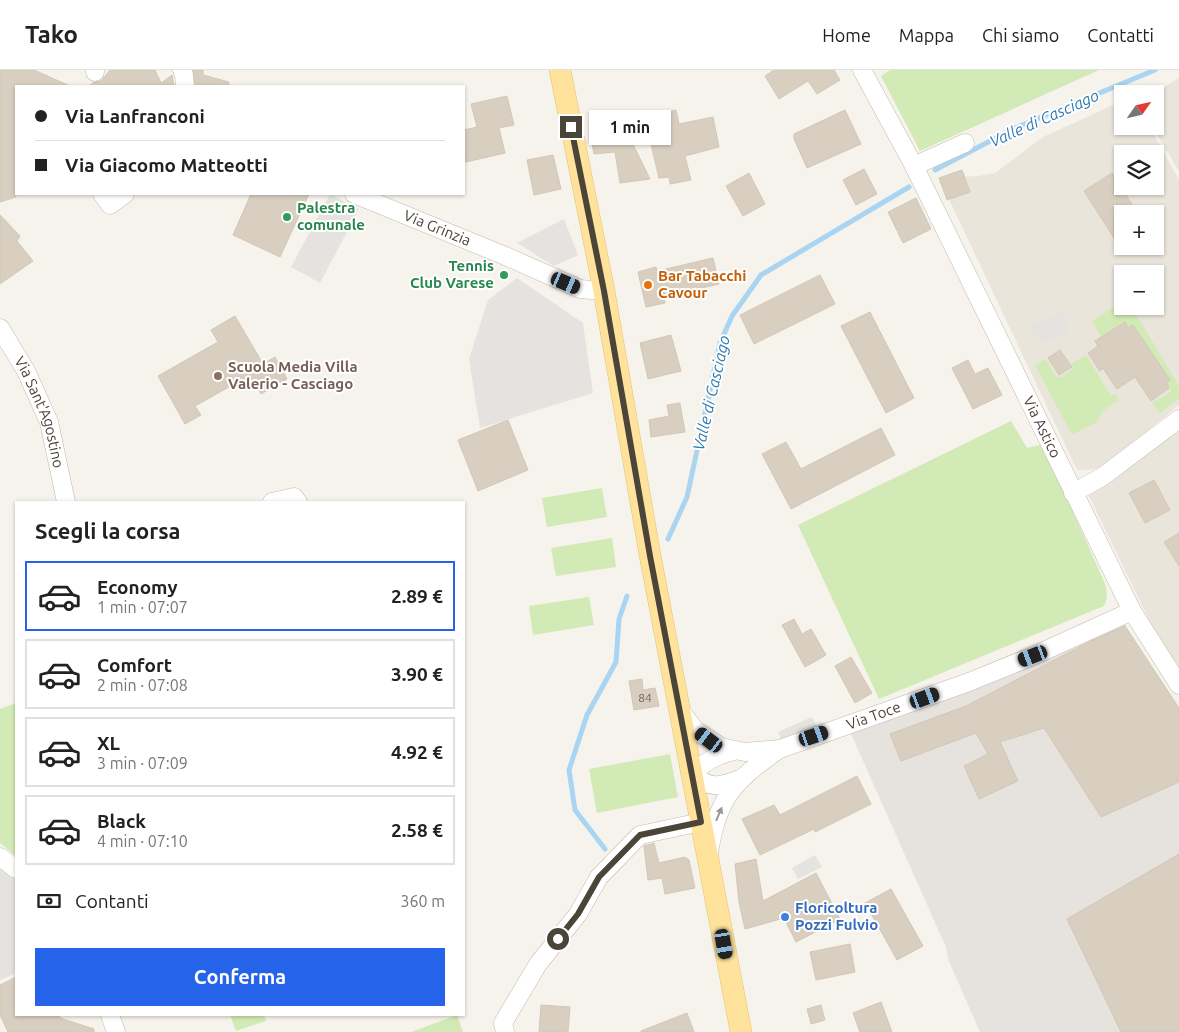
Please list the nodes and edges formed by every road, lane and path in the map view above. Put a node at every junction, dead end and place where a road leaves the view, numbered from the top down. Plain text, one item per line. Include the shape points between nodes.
1 (182, 70) edge
2 (560, 70) edge
3 (862, 70) edge
4 (185, 85) edge
5 (965, 143) dead end
6 (914, 166) junction
7 (121, 195) edge
8 (356, 195) edge
9 (106, 199) edge
10 (604, 291) junction
11 (0, 328) edge
12 (1179, 419) edge
13 (1073, 493) junction
14 (66, 501) edge
15 (276, 501) edge
16 (297, 501) edge
17 (1132, 610) junction
18 (1179, 684) edge
19 (679, 709) junction
20 (780, 748) junction
21 (734, 751) junction
22 (692, 775) junction
23 (741, 778) junction
24 (701, 822) junction
25 (0, 857) edge
26 (708, 862) junction
27 (15, 868) edge
28 (110, 1016) edge
29 (116, 1032) edge
30 (505, 1032) edge
31 (741, 1032) edge

1 - 4 street
2 - 10 main road
3 - 6 street, Via Astico
5 - 6 street
6 - 13 street, Via Astico
7 - 9 street
8 - 10 street, Via Grinzia via 580,289
10 - 19 main road
11 - 14 street, Via Sant'Agostino via 26,371 49,422
12 - 13 street via 1110,471
13 - 17 street, Via Astico
15 - 16 street via 294,496
17 - 18 street, Via Astico
17 - 20 street, Via Toce via 969,682
19 - 21 street, Via Toce via 695,730 721,747
19 - 22 main road
20 - 21 street, Via Toce via 758,752
20 - 23 street, Via Toce
21 - 22 street, Via Toce via 708,760
22 - 23 street, Via Toce via 709,785 718,786
22 - 24 main road
26 -> 23 street, Via Toce via 717,817 730,791
24 - 26 main road
24 - 30 street via 640,835 599,877 578,914 538,964 503,1023
25 - 27 street
26 - 31 main road
28 - 29 street

